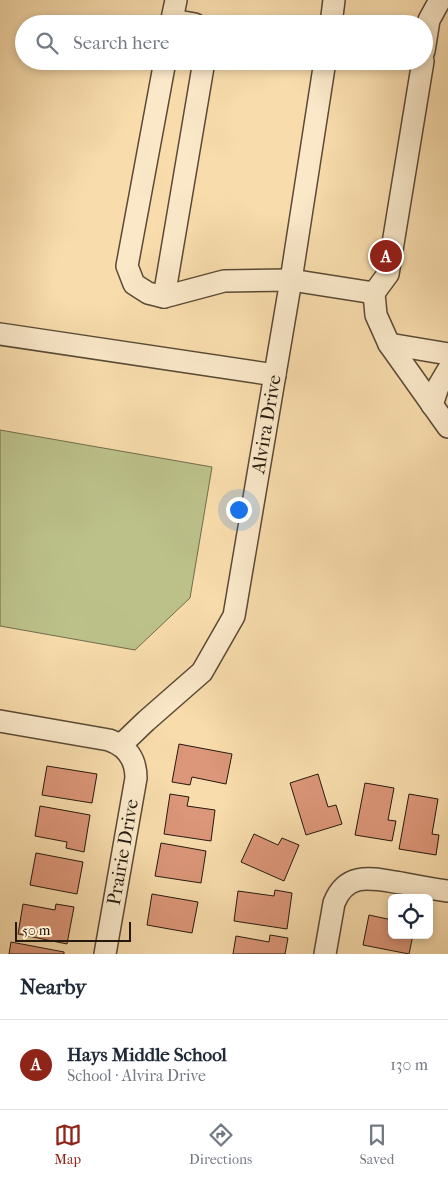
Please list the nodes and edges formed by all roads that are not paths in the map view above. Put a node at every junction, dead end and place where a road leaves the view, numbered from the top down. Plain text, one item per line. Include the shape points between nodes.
1 (334, 0) edge
2 (440, 0) edge
3 (332, 15) edge
4 (432, 15) edge
5 (162, 70) edge
6 (202, 70) edge
7 (324, 70) edge
8 (421, 70) edge
9 (291, 280) junction
10 (374, 292) junction
11 (164, 296) junction
12 (0, 334) edge
13 (389, 344) junction
14 (448, 354) edge
15 (448, 370) edge
16 (275, 375) junction
17 (432, 405) junction
18 (448, 427) edge
19 (0, 721) edge
20 (124, 748) junction
21 (448, 891) edge
22 (105, 954) edge
23 (325, 954) edge

1 - 3 street
2 - 4 street
5 - 11 street via 127,266 134,284 148,293
6 - 11 street
7 - 9 street, Alvira Drive
8 - 10 street via 388,274
9 - 10 street
9 - 11 street via 224,281
9 - 16 street, Alvira Drive
10 - 13 street via 376,315
12 - 16 street
13 - 14 street
13 - 17 street
15 - 17 street
16 - 20 street, Alvira Drive via 234,616 202,672 146,721
17 - 18 street
19 - 20 street via 109,740
20 - 22 street, Prairie Drive via 135,764 136,778
21 - 23 street via 367,878 347,885 334,903

